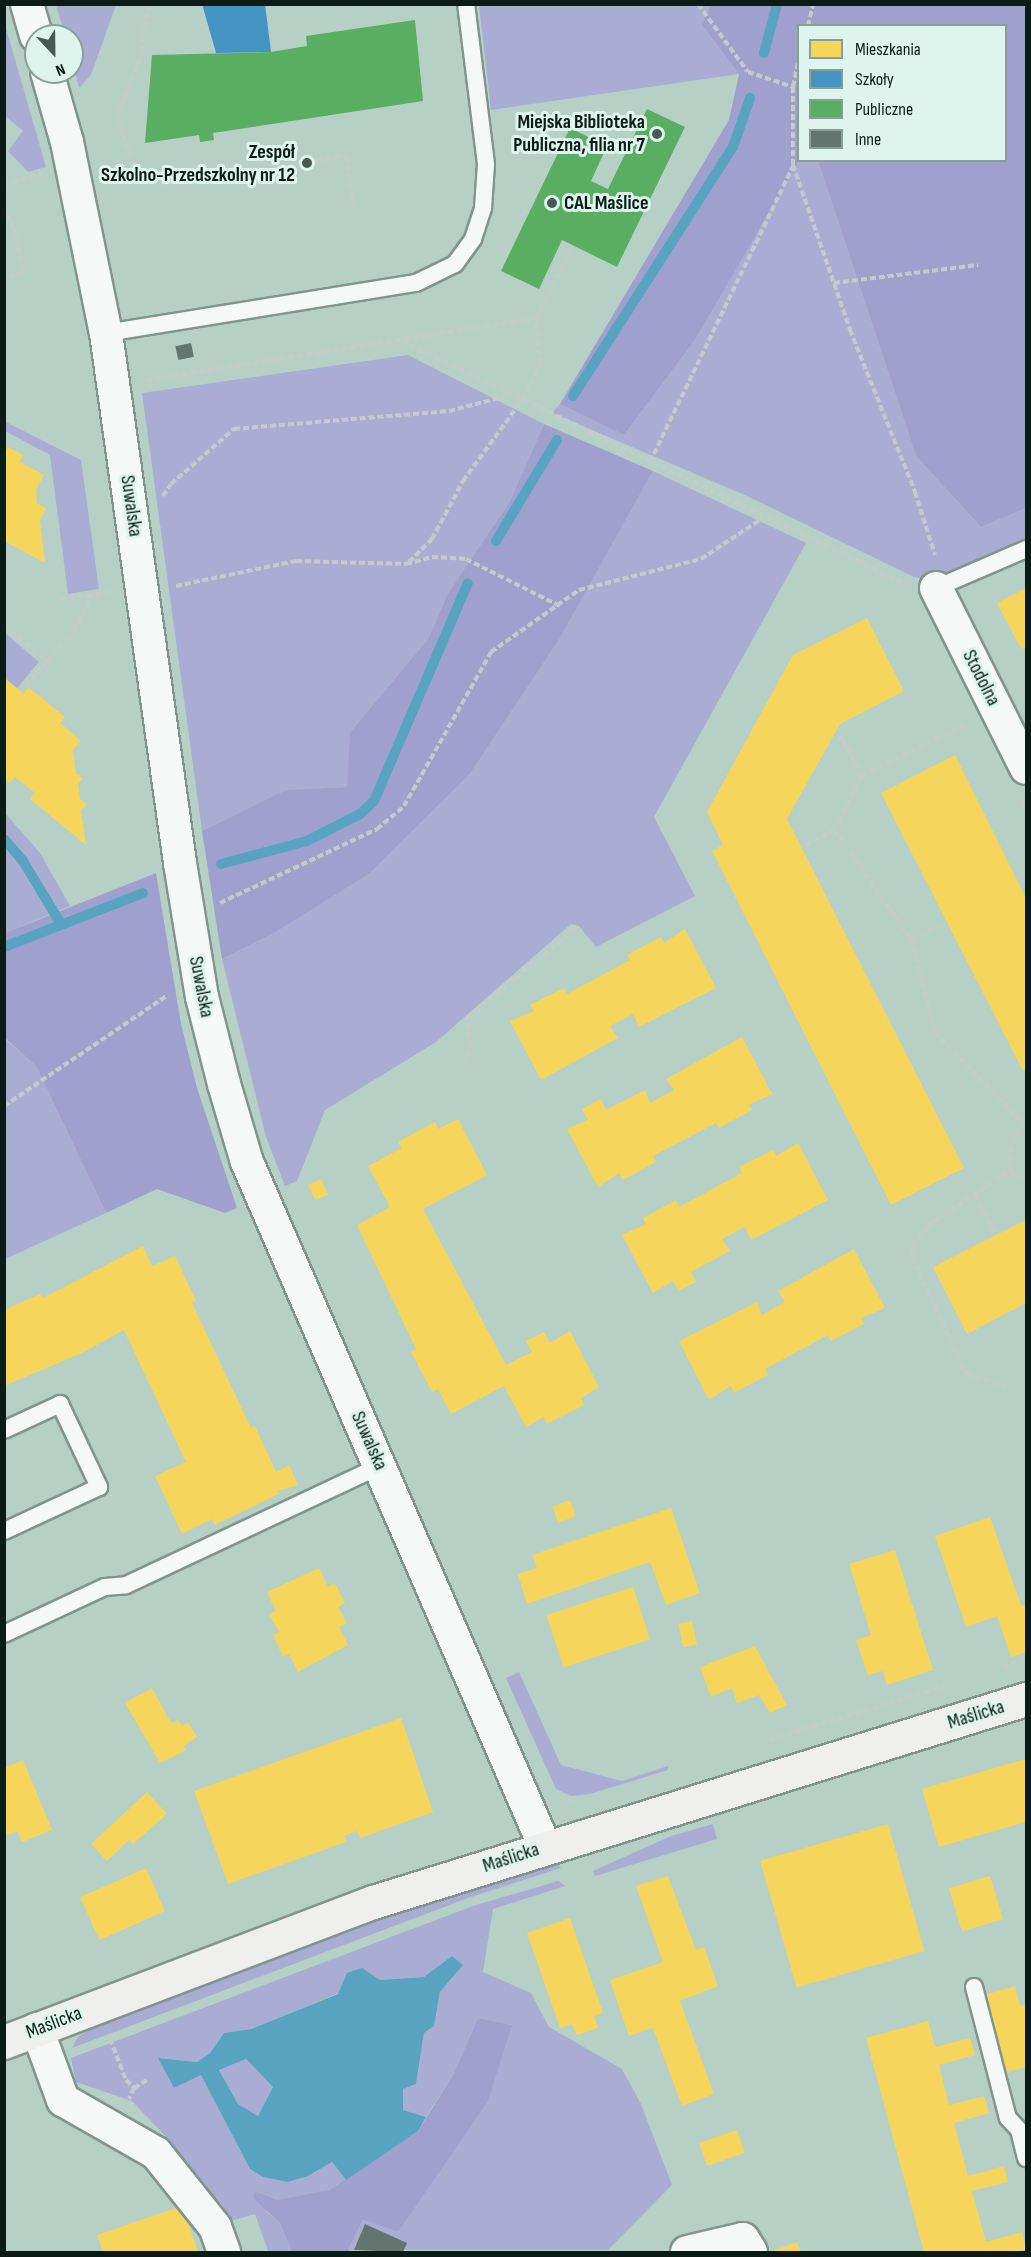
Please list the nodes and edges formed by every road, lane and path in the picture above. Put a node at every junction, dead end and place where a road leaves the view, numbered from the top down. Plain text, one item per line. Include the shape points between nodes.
1 (27, 4) edge
2 (151, 4) edge
3 (466, 4) edge
4 (698, 4) edge
5 (813, 4) edge
6 (33, 24) edge
7 (808, 24) edge
8 (797, 68) edge
9 (50, 84) edge
10 (793, 87) junction
11 (793, 165) junction
12 (43, 172) dead end
13 (4, 185) edge
14 (353, 203) dead end
15 (4, 206) edge
16 (573, 246) dead end
17 (978, 265) dead end
18 (4, 279) edge
19 (834, 283) junction
20 (536, 318) junction
21 (106, 333) junction
22 (402, 341) junction
23 (135, 382) dead end
24 (511, 395) junction
25 (522, 400) junction
26 (650, 462) junction
27 (159, 503) dead end
28 (763, 518) junction
29 (1026, 549) edge
30 (406, 564) junction
31 (164, 588) dead end
32 (926, 588) junction
33 (121, 589) dead end
34 (92, 594) junction
35 (60, 600) dead end
36 (560, 606) junction
37 (4, 626) edge
38 (46, 661) junction
39 (21, 692) dead end
40 (960, 727) dead end
41 (838, 737) dead end
42 (1026, 768) edge
43 (862, 776) junction
44 (834, 830) junction
45 (806, 845) dead end
46 (208, 909) dead end
47 (944, 923) dead end
48 (577, 927) dead end
49 (911, 939) junction
50 (179, 988) dead end
51 (464, 1065) dead end
52 (4, 1106) edge
53 (1025, 1126) edge
54 (1011, 1170) junction
55 (1026, 1178) edge
56 (975, 1195) junction
57 (995, 1234) dead end
58 (1007, 1387) dead end
59 (4, 1430) edge
60 (380, 1466) junction
61 (4, 1531) edge
62 (4, 1634) edge
63 (1026, 1699) edge
64 (551, 1794) dead end
65 (584, 1803) dead end
66 (545, 1847) junction
67 (974, 1987) dead end
68 (37, 2029) junction
69 (110, 2038) dead end
70 (4, 2042) edge
71 (147, 2080) dead end
72 (134, 2088) junction
73 (1023, 2129) edge
74 (116, 2131) junction
75 (1026, 2158) edge
76 (224, 2253) edge
77 (687, 2253) edge
78 (751, 2253) edge

1 - 6 street
2 - 14 path via 141,37 143,50 117,117 136,172 165,184 346,156
3 - 21 lane via 486,164 483,208 473,239 455,264 416,283
4 - 10 path via 748,72
5 - 7 path
8 - 10 path
9 - 21 street, Suwalska via 67,142
10 - 11 path
11 - 19 path
11 - 26 path
12 - 13 path
15 - 18 path via 22,271
16 - 20 path
17 - 19 path
19 - 32 path via 932,542
20 - 22 path
20 - 25 path via 540,364
21 - 60 street, Suwalska via 202,997 247,1162
22 - 23 path
22 - 24 path
24 - 25 path
24 - 27 path via 449,411 234,429 171,484
25 - 26 path
25 - 30 path via 463,481 432,539
26 - 28 path
28 - 32 path
28 - 36 path via 701,559 579,590
29 - 32 lane
30 - 31 path via 296,561
30 - 36 path via 432,557 466,559
32 - 42 street, Stodolna
33 - 34 path
34 - 35 path
34 - 38 path via 74,630
36 - 46 path via 491,652 404,806 377,829
37 - 38 path
38 - 39 path
40 - 43 path
41 - 43 path
43 - 44 path
44 - 45 path
44 - 49 path
47 - 49 path
48 - 51 path via 467,1018 470,1047
49 - 53 path via 935,1032
50 - 52 path
53 - 54 path via 1016,1135 1010,1152
54 - 55 path via 1014,1176
54 - 56 path
56 - 57 path
56 - 58 path via 917,1235 911,1253 963,1369 969,1375
59 - 61 lane via 60,1404 99,1487
60 - 62 lane via 126,1585 105,1587
60 - 66 street, Suwalska
63 - 66 street, Maślicka
64 - 65 path
66 - 68 street, Maślicka via 373,1902
67 - 73 lane via 1008,2118
68 - 70 street, Maślicka
68 - 74 street via 63,2100
69 - 72 path via 126,2080
71 - 72 path
72 - 74 path
73 - 75 lane
74 - 76 street via 156,2153 184,2184 215,2227
77 - 78 street via 743,2239

